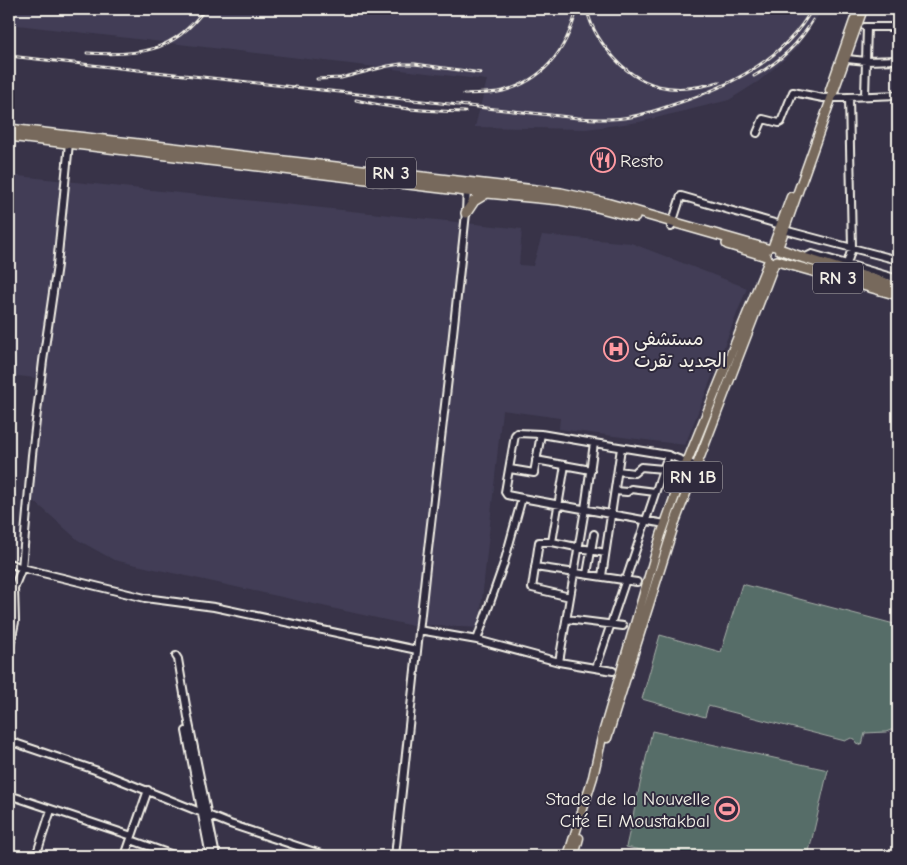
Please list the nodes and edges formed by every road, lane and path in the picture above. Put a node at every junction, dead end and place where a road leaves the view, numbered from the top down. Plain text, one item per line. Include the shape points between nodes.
1 (858, 9) edge
2 (863, 9) edge
3 (858, 26) junction
4 (867, 27) junction
5 (898, 27) edge
6 (846, 59) junction
7 (898, 60) edge
8 (866, 61) junction
9 (898, 95) edge
10 (865, 96) junction
11 (849, 97) junction
12 (830, 98) junction
13 (9, 129) edge
14 (757, 134) dead end
15 (9, 136) edge
16 (69, 143) junction
17 (352, 173) junction
18 (467, 186) junction
19 (489, 193) junction
20 (466, 213) junction
21 (672, 225) junction
22 (783, 228) junction
23 (852, 248) junction
24 (773, 254) junction
25 (898, 260) edge
26 (846, 267) junction
27 (898, 279) edge
28 (898, 287) edge
29 (898, 295) edge
30 (540, 434) junction
31 (594, 443) junction
32 (621, 448) junction
33 (668, 455) junction
34 (536, 460) junction
35 (687, 462) junction
36 (565, 465) junction
37 (697, 466) junction
38 (510, 469) junction
39 (663, 469) junction
40 (591, 470) junction
41 (618, 471) junction
42 (615, 491) junction
43 (655, 492) junction
44 (522, 498) junction
45 (559, 505) junction
46 (585, 510) junction
47 (612, 514) junction
48 (646, 520) junction
49 (665, 524) junction
50 (594, 534) dead end
51 (552, 542) junction
52 (578, 547) junction
53 (591, 550) junction
54 (605, 553) junction
55 (9, 563) edge
56 (535, 566) junction
57 (22, 568) junction
58 (574, 571) junction
59 (587, 574) junction
60 (602, 576) junction
61 (626, 580) junction
62 (637, 582) dead end
63 (570, 597) junction
64 (567, 619) junction
65 (611, 625) junction
66 (623, 626) dead end
67 (420, 630) junction
68 (477, 640) junction
69 (417, 650) junction
70 (9, 651) edge
71 (559, 662) junction
72 (596, 668) junction
73 (613, 671) dead end
74 (617, 694) junction
75 (606, 733) junction
76 (9, 741) edge
77 (148, 790) junction
78 (9, 795) edge
79 (51, 810) junction
80 (205, 814) junction
81 (131, 838) junction
82 (36, 856) edge
83 (126, 856) edge
84 (176, 856) edge
85 (210, 856) edge
86 (216, 856) edge
87 (326, 856) edge
88 (395, 856) edge
89 (568, 856) edge
90 (574, 856) edge

1 - 12 main road
2 - 3 main road
3 - 4 street
3 - 6 main road
4 - 5 street
4 - 8 street
6 - 8 street
6 - 12 main road
7 - 8 street
8 - 10 street
9 - 10 street
10 - 11 street
11 - 12 street
11 - 23 street
12 - 14 street via 792,92 781,122 762,119
12 - 22 main road
13 - 17 highway, RN 3
15 - 16 highway, RN 3
16 - 17 highway, RN 3
16 - 57 street
17 - 18 highway, RN 3
18 - 19 highway, RN 3
18 - 20 street
18 - 21 highway, RN 3 via 579,196
19 - 20 highway via 474,201
19 - 21 highway, RN 3 via 580,203
20 - 67 street
21 - 22 street via 681,196
21 - 24 highway, RN 3
22 - 23 street
22 - 24 main road
23 - 25 street
23 - 26 street
24 - 26 highway, RN 3
24 - 29 highway, RN 3
24 - 35 main road, RN 1B
24 - 37 main road, RN 1B
26 - 27 street
26 - 28 highway, RN 3
30 - 31 street
30 - 34 street
30 - 38 street via 520,432 515,435
31 - 32 street
31 - 40 street
32 - 33 street
32 - 41 street
33 - 35 street
33 - 39 street
34 - 36 street
34 - 38 street via 534,473
35 - 37 street
35 - 49 main road, RN 1B
36 - 40 street
36 - 45 street
37 - 74 main road, RN 1B
38 - 44 street via 506,494
39 - 41 street via 641,467 634,473
39 - 43 street
40 - 46 street
41 - 42 street
42 - 43 street
42 - 47 street
43 - 48 street
44 - 45 street
44 - 68 street
45 - 46 street
45 - 51 street
46 - 47 street
46 - 52 street
47 - 48 street
47 - 54 street
48 - 49 street
48 - 61 street
49 - 74 main road, RN 1B
50 - 53 street
51 - 52 street
51 - 56 street via 539,542
52 - 53 street
52 - 58 street
53 - 54 street
53 - 59 street
54 - 60 street
55 - 57 street
56 - 58 street
56 - 63 street via 533,589
57 - 69 street via 145,598 214,607
57 - 70 street via 14,588 15,622
58 - 59 street
58 - 63 street
59 - 60 street
60 - 61 street
61 - 62 street
61 - 65 street
63 - 64 street
64 - 65 street
64 - 71 street
65 - 66 street
65 - 72 street
67 - 68 street
67 - 69 street
68 - 71 street
69 - 88 street
71 - 72 street
72 - 73 street
74 - 75 main road, RN 1B
75 - 89 main road, RN 1B
75 - 90 main road, RN 1B
76 - 77 street
77 - 80 street
77 - 81 street
78 - 79 street
79 - 81 street
79 - 82 street
80 - 80 street via 178,659 176,656 174,661
80 - 85 street
80 - 86 street
80 - 87 street
81 - 83 street
81 - 84 street

